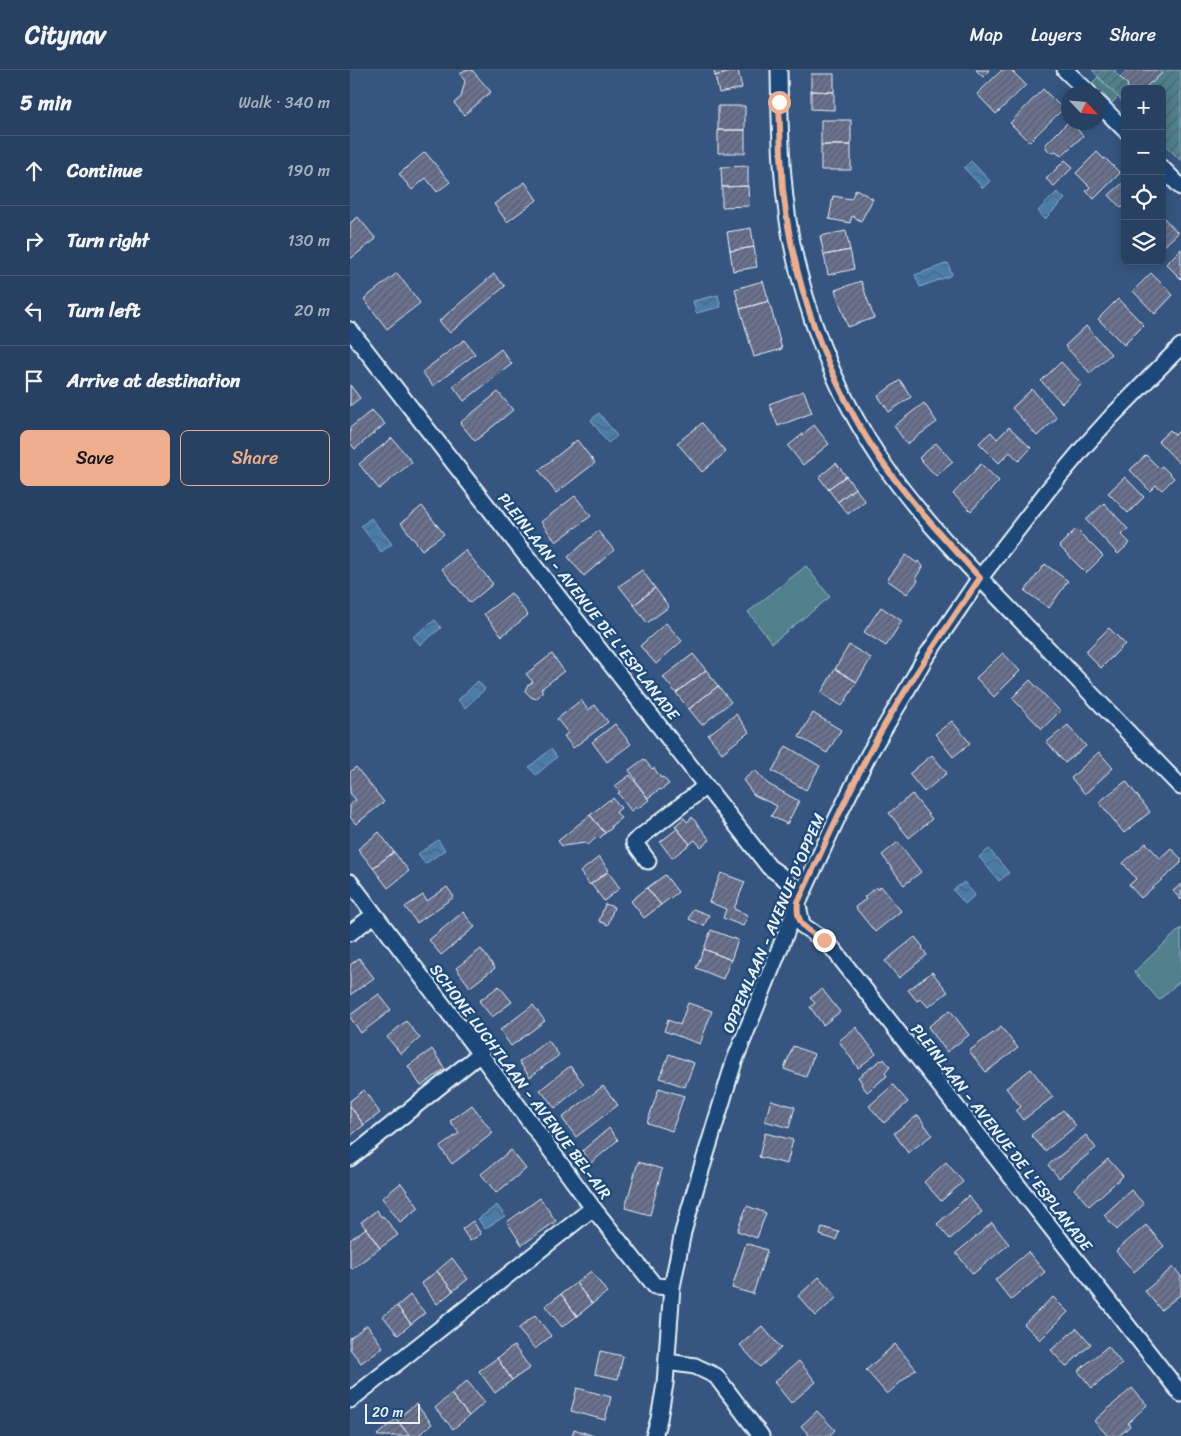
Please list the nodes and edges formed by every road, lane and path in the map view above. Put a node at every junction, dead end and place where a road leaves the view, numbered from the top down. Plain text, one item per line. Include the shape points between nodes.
1 (779, 70) edge
2 (1066, 70) edge
3 (1081, 85) edge
4 (1106, 112) edge
5 (1121, 126) edge
6 (1166, 172) edge
7 (1181, 187) edge
8 (350, 330) edge
9 (1181, 346) edge
10 (980, 578) junction
11 (706, 786) junction
12 (1181, 787) edge
13 (648, 861) dead end
14 (350, 882) edge
15 (798, 904) junction
16 (374, 915) junction
17 (350, 933) edge
18 (480, 1054) junction
19 (350, 1158) edge
20 (593, 1208) junction
21 (672, 1287) junction
22 (667, 1362) junction
23 (1181, 1394) edge
24 (350, 1400) edge
25 (654, 1436) edge
26 (762, 1436) edge

1 - 10 street via 783,190 798,270 818,338 843,395 882,461 916,507
2 - 3 street
4 - 5 street
6 - 7 street
8 - 11 street, PLEINLAAN - AVENUE DE L'ESPLANADE
9 - 10 street, OPPEMLAAN - AVENUE D'OPPEM via 1084,447
10 - 12 street
10 - 15 street, OPPEMLAAN - AVENUE D'OPPEM via 925,658 869,754
11 - 13 street via 634,842
11 - 15 street, PLEINLAAN - AVENUE DE L'ESPLANADE via 769,867 792,885
14 - 16 street, SCHONE LUCHTLAAN - AVENUE BEL-AIR
15 - 21 street, OPPEMLAAN - AVENUE D'OPPEM via 734,1062 683,1232
15 - 23 street, PLEINLAAN - AVENUE DE L'ESPLANADE via 802,925 834,949
16 - 17 street
16 - 18 street, SCHONE LUCHTLAAN - AVENUE BEL-AIR
18 - 19 street
18 - 20 street, SCHONE LUCHTLAAN - AVENUE BEL-AIR
20 - 21 street, SCHONE LUCHTLAAN - AVENUE BEL-AIR via 655,1286
20 - 24 street
21 - 22 street, OPPEMLAAN - AVENUE D'OPPEM
22 - 25 street, OPPEMLAAN - AVENUE D'OPPEM
22 - 26 street via 695,1366 716,1376

